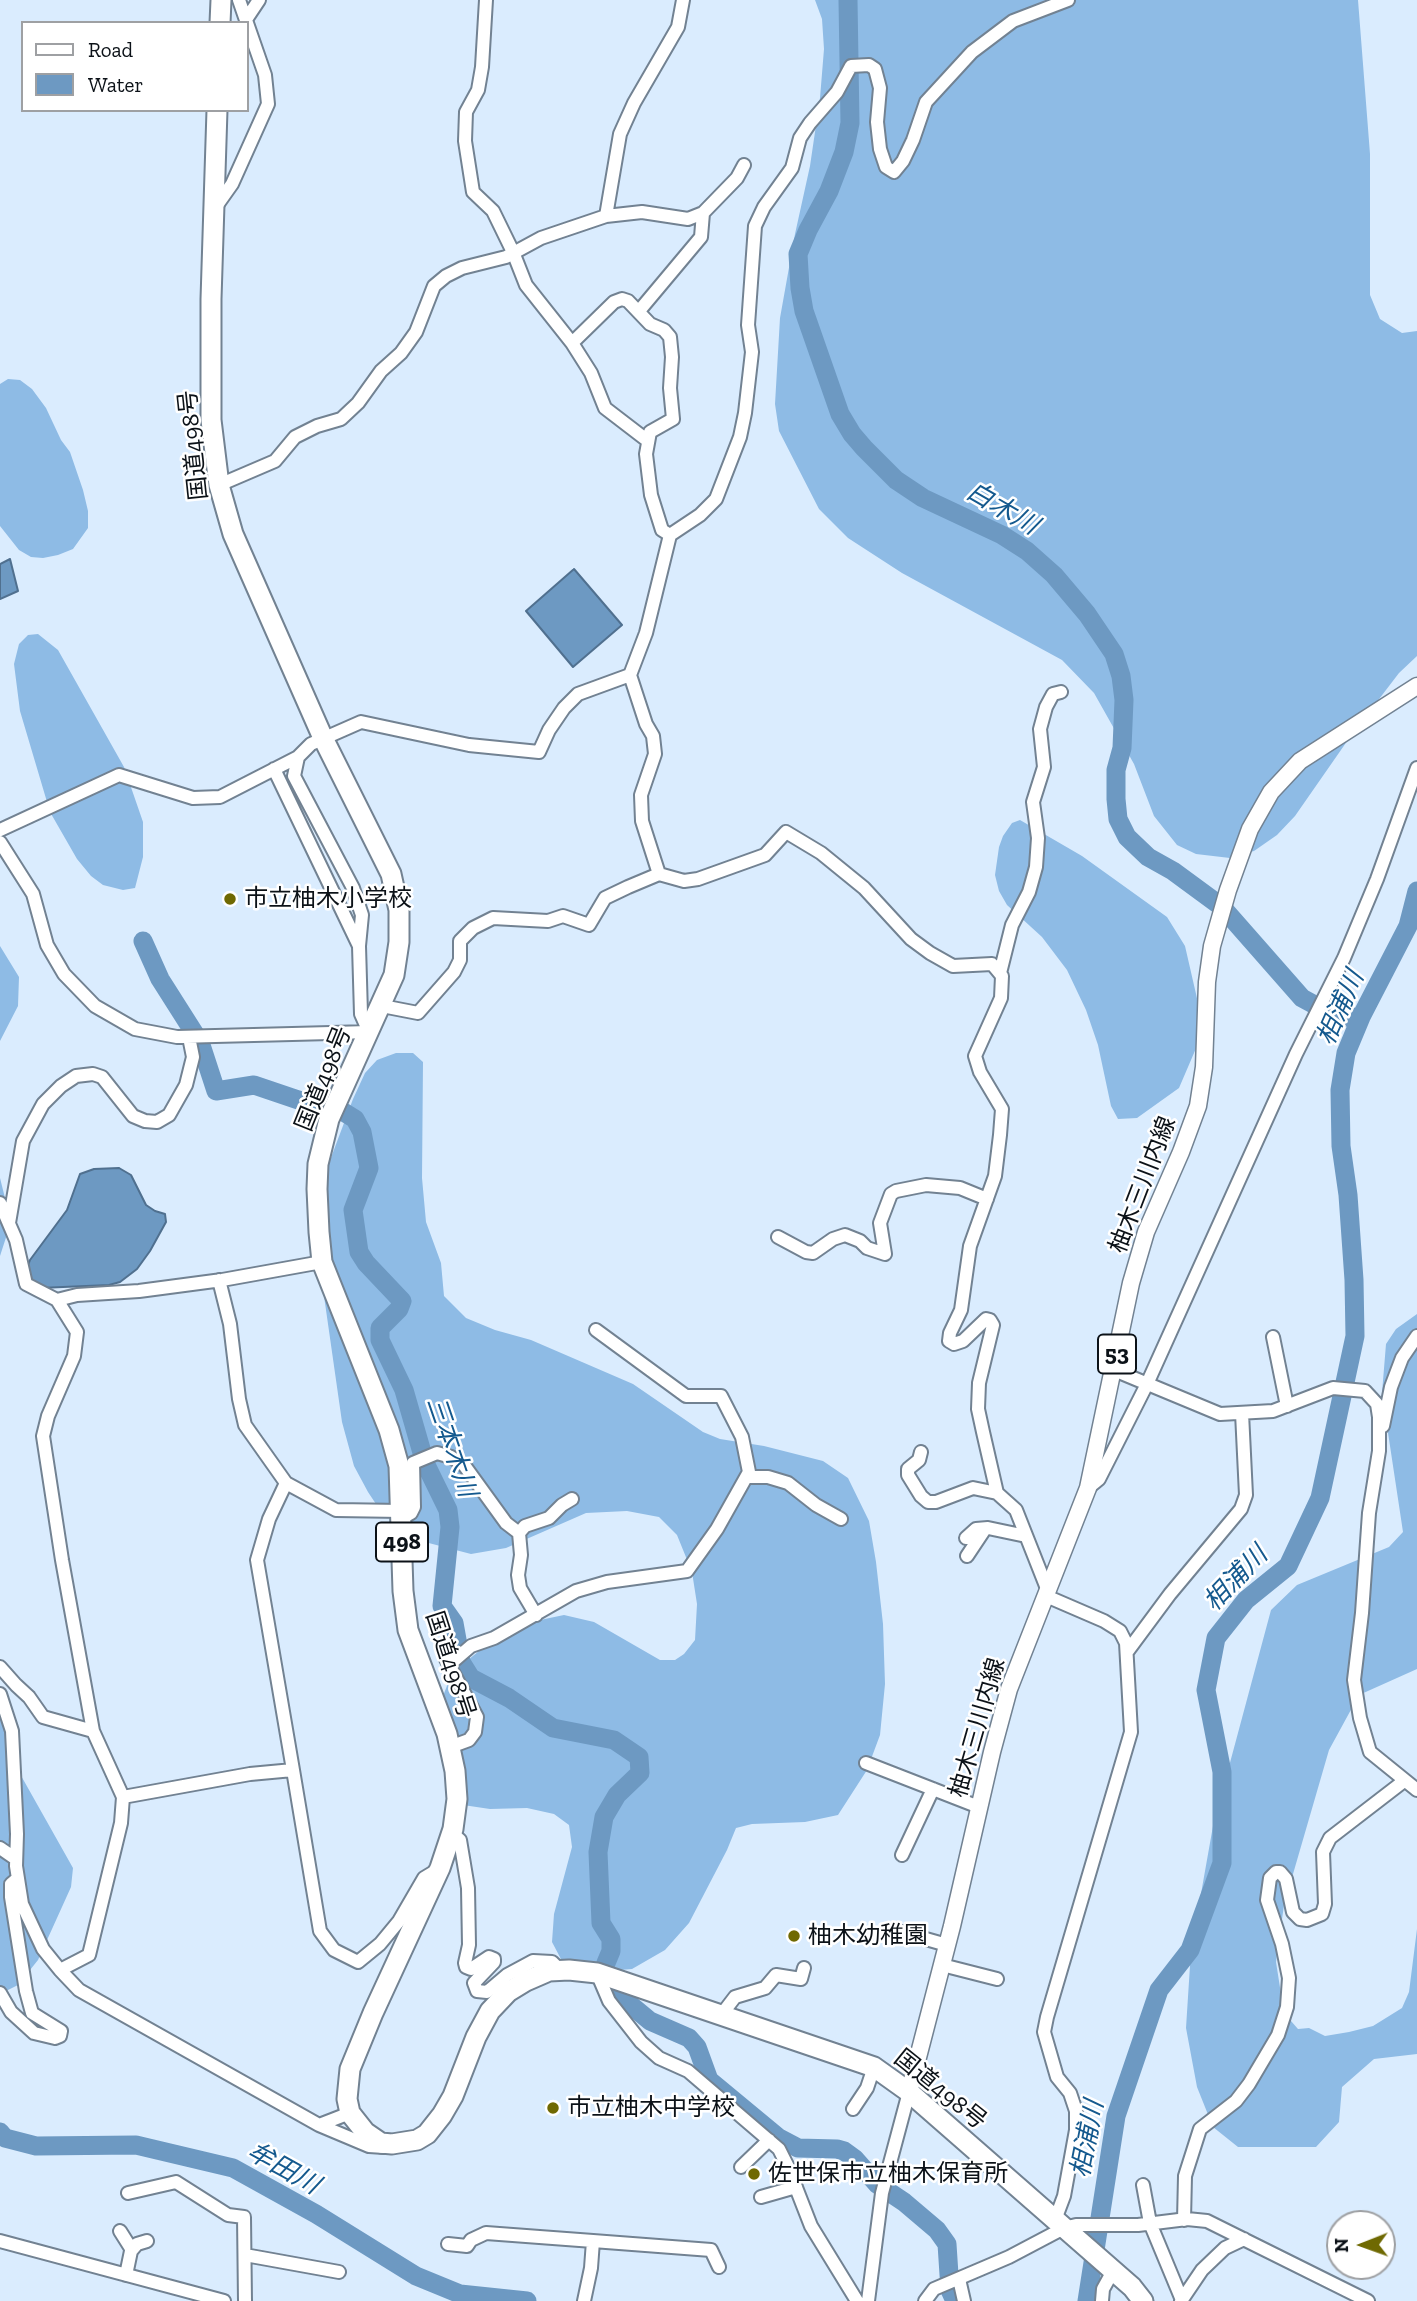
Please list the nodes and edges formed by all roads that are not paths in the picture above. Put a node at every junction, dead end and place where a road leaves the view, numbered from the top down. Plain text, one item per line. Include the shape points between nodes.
1 (221, 0) edge
2 (239, 0) edge
3 (260, 0) edge
4 (486, 0) edge
5 (683, 0) edge
6 (1068, 0) edge
7 (247, 18) junction
8 (220, 21) edge
9 (248, 21) edge
10 (248, 21) edge
11 (218, 112) edge
12 (744, 165) dead end
13 (215, 208) junction
14 (703, 213) junction
15 (606, 216) junction
16 (513, 251) junction
17 (639, 311) junction
18 (572, 343) junction
19 (648, 441) junction
20 (219, 485) junction
21 (670, 535) junction
22 (630, 675) junction
23 (1417, 686) edge
24 (1061, 692) dead end
25 (323, 738) junction
26 (298, 757) junction
27 (1417, 768) edge
28 (274, 769) junction
29 (0, 830) edge
30 (0, 842) edge
31 (659, 874) junction
32 (359, 946) junction
33 (1000, 973) junction
34 (382, 1006) junction
35 (369, 1032) junction
36 (188, 1037) junction
37 (986, 1199) junction
38 (0, 1203) edge
39 (9, 1223) junction
40 (778, 1237) dead end
41 (322, 1262) junction
42 (219, 1280) junction
43 (57, 1300) junction
44 (596, 1330) dead end
45 (1417, 1336) edge
46 (1273, 1337) dead end
47 (1114, 1370) junction
48 (1147, 1384) junction
49 (1287, 1406) junction
50 (1242, 1413) junction
51 (1379, 1436) junction
52 (921, 1452) dead end
53 (747, 1477) junction
54 (286, 1483) junction
55 (1088, 1488) junction
56 (997, 1493) junction
57 (572, 1499) dead end
58 (402, 1515) junction
59 (841, 1519) dead end
60 (985, 1529) junction
61 (519, 1533) junction
62 (1026, 1536) junction
63 (966, 1538) dead end
64 (967, 1556) dead end
65 (1047, 1593) junction
66 (536, 1615) junction
67 (1126, 1652) junction
68 (0, 1667) edge
69 (0, 1694) edge
70 (93, 1731) junction
71 (450, 1747) junction
72 (866, 1763) dead end
73 (293, 1770) junction
74 (1404, 1781) junction
75 (933, 1789) junction
76 (1417, 1790) edge
77 (123, 1797) junction
78 (979, 1807) junction
79 (452, 1833) junction
80 (0, 1848) edge
81 (902, 1855) dead end
82 (16, 1859) junction
83 (440, 1868) junction
84 (18, 1878) junction
85 (894, 1930) dead end
86 (947, 1945) junction
87 (942, 1965) junction
88 (804, 1968) dead end
89 (60, 1970) junction
90 (560, 1970) junction
91 (597, 1973) junction
92 (997, 1979) dead end
93 (0, 1993) edge
94 (722, 2014) junction
95 (874, 2067) junction
96 (909, 2092) junction
97 (853, 2109) dead end
98 (350, 2113) junction
99 (319, 2125) junction
100 (769, 2140) junction
101 (392, 2144) junction
102 (741, 2167) dead end
103 (1143, 2185) dead end
104 (796, 2188) junction
105 (128, 2193) dead end
106 (761, 2197) dead end
107 (1184, 2220) junction
108 (1144, 2224) junction
109 (1066, 2226) junction
110 (120, 2231) dead end
111 (1244, 2239) junction
112 (0, 2241) edge
113 (147, 2241) dead end
114 (593, 2241) junction
115 (447, 2244) dead end
116 (132, 2250) junction
117 (244, 2255) junction
118 (1105, 2265) junction
119 (719, 2267) dead end
120 (339, 2272) dead end
121 (126, 2275) junction
122 (952, 2281) junction
123 (1182, 2300) edge
124 (224, 2301) edge
125 (245, 2301) edge
126 (584, 2301) edge
127 (857, 2301) edge
128 (868, 2301) edge
129 (925, 2301) edge
130 (964, 2301) edge
131 (1102, 2301) edge
132 (1143, 2301) edge
133 (1368, 2301) edge

1 - 8 highway
2 - 7 street
3 - 7 street
4 - 16 street via 482,67 478,90 466,112 466,141 473,192 494,211
5 - 15 street via 678,27 620,134
6 - 21 street via 1013,21 972,52 926,102 903,161 894,172 886,167 880,149 880,88 875,69 851,66 837,92 800,138 792,169 755,226 748,325 752,352 740,437 716,499
7 - 9 street
10 - 13 street via 265,75 268,104 232,184
11 - 13 highway, 国道498号 / 498
12 - 14 street
13 - 20 highway, 国道498号 / 498 via 211,420
14 - 15 street via 688,219 642,212
14 - 17 street via 701,237
15 - 16 street
16 - 18 street via 526,285
16 - 20 street via 506,257 461,268 434,286 416,332 341,419 295,437 275,461
17 - 18 street via 628,301 614,302
17 - 19 street via 670,337 673,357 673,419 650,432
18 - 19 street via 605,408
19 - 21 street via 650,495 662,530
20 - 25 highway, 国道498号 / 498 via 233,534
21 - 22 street via 646,633
22 - 25 street via 578,694 549,730 539,752 469,745 360,722
22 - 31 street via 653,736 655,754 640,795 642,821
23 - 47 main road, 柚木三川内線 / 53 via 1300,761 1271,792 1250,829 1212,946 1198,1106 1146,1231
24 - 33 street via 1053,694 1040,729 1044,767 1033,802 1036,867 1012,925
25 - 26 street
25 - 34 highway, 国道498号 / 498 via 391,874 399,910 394,975
26 - 28 street
26 - 32 street via 294,776 354,888 362,915
27 - 48 street via 1344,958
28 - 29 street via 220,797 207,798 193,798 119,775
28 - 32 street
30 - 36 street via 33,894 47,945 64,974 95,1006 135,1029
31 - 33 street via 684,881 698,879 765,855 786,832 864,888 930,953 953,966 992,964
31 - 34 street via 605,898 589,925 563,916 548,921 493,918 472,928 460,941 460,960 454,972 418,1013
32 - 35 street via 361,1014
33 - 37 street via 1001,998 975,1056 1002,1109 995,1176
34 - 35 highway, 国道498号 / 498
35 - 36 street
35 - 41 highway, 国道498号 / 498 via 329,1119 318,1164
36 - 39 street via 193,1057 186,1085 169,1115 157,1122 133,1116 102,1077 93,1074 76,1076 43,1104 23,1141
37 - 40 street via 960,1188 926,1185 896,1191 880,1223 885,1254 845,1235 813,1253
37 - 56 street via 970,1246 961,1310 949,1341 963,1341 986,1319 993,1325 979,1383 978,1409
38 - 39 street
39 - 43 street via 26,1284
41 - 42 street
41 - 58 highway, 国道498号 / 498 via 389,1430 399,1466
42 - 43 street
42 - 54 street via 245,1425
43 - 70 street via 77,1332 74,1356 43,1436
44 - 53 street via 686,1396 721,1396 742,1437
45 - 51 street via 1402,1358
46 - 49 street
47 - 48 street
47 - 55 main road, 柚木三川内線 / 53
48 - 50 street via 1220,1415
48 - 55 street via 1099,1479
49 - 50 street
49 - 51 street via 1333,1388 1365,1391 1377,1404
50 - 67 street via 1246,1495 1241,1509
51 - 74 street via 1353,1679 1370,1752
52 - 56 street via 908,1475 928,1502 973,1488
53 - 59 street via 788,1483
53 - 66 street via 687,1571 576,1591
54 - 58 street via 336,1510
54 - 73 street via 257,1560
55 - 65 main road, 柚木三川内線 / 53
56 - 62 street via 1016,1510
57 - 61 street via 549,1518 524,1526
58 - 61 street via 414,1507 413,1463 437,1453 464,1465 506,1523
58 - 71 highway, 国道498号 / 498 via 408,1630
60 - 62 street
60 - 63 street via 976,1529
60 - 64 street
61 - 66 street via 520,1588
62 - 65 street
65 - 67 street via 1120,1631
65 - 78 main road, 柚木三川内線 / 53 via 1009,1689
66 - 71 street via 471,1646 449,1663 477,1717 469,1740
67 - 109 street via 1131,1732 1044,2032 1057,2077 1076,2110 1064,2196
68 - 70 street via 43,1717
69 - 82 street via 12,1731
70 - 77 street
71 - 79 highway, 国道498号 / 498 via 457,1799
72 - 75 street
73 - 77 street
73 - 83 street via 320,1931 334,1950 358,1962 380,1944 425,1878
74 - 76 street
74 - 107 street via 1330,1838 1323,1852 1322,1914 1300,1919 1293,1912 1286,1879 1280,1872 1270,1878 1267,1900 1289,1978 1287,2007 1278,2035 1249,2084 1236,2101 1200,2129 1185,2176
75 - 78 street
75 - 81 street
77 - 89 street via 94,1943 89,1955
78 - 86 main road, 柚木三川内線 / 53
79 - 83 highway, 国道498号 / 498
79 - 90 street via 460,1840 468,1888 469,1945 464,1963 471,1969 489,1957 494,1959 474,1983 477,1991 486,1992 533,1961 552,1962
80 - 82 street
82 - 84 street
83 - 98 highway, 国道498号 / 498 via 350,2069
84 - 89 street via 33,1931
84 - 93 street via 11,1884 11,1897 26,1991 32,2013 61,2031 60,2036 34,2033 11,2012
85 - 86 street
86 - 87 main road, 柚木三川内線 / 53
87 - 92 street
87 - 96 main road, 柚木三川内線 / 53
88 - 94 street via 801,1979 776,1975 765,1988 735,1997
89 - 99 street via 79,1990
90 - 91 highway, 国道498号
90 - 101 highway, 国道498号 via 508,1992 490,2011 476,2037 442,2115 417,2140
91 - 94 highway, 国道498号
91 - 100 street via 609,2001 641,2042 659,2058 688,2071
94 - 95 highway, 国道498号
95 - 96 highway, 国道498号
95 - 97 street
96 - 109 highway, 国道498号
96 - 128 street via 882,2193
98 - 99 street
98 - 101 highway via 365,2132 381,2143
99 - 101 street via 369,2146
100 - 102 street
100 - 104 street via 779,2149
103 - 108 street
104 - 106 street
104 - 127 street via 811,2226
105 - 117 street via 176,2182 228,2215 244,2217
107 - 108 street
107 - 111 street via 1206,2221
108 - 109 street
108 - 123 street
109 - 118 highway, 国道498号
109 - 122 street
110 - 116 street
111 - 123 street via 1225,2248 1202,2270
111 - 133 street
112 - 121 street
113 - 116 street
114 - 115 street via 485,2233 467,2246
114 - 119 street via 711,2250
114 - 126 street
116 - 121 street
117 - 120 street
117 - 125 street
118 - 131 street
118 - 132 highway, 国道498号
121 - 124 street
122 - 129 street via 934,2289
122 - 130 street

